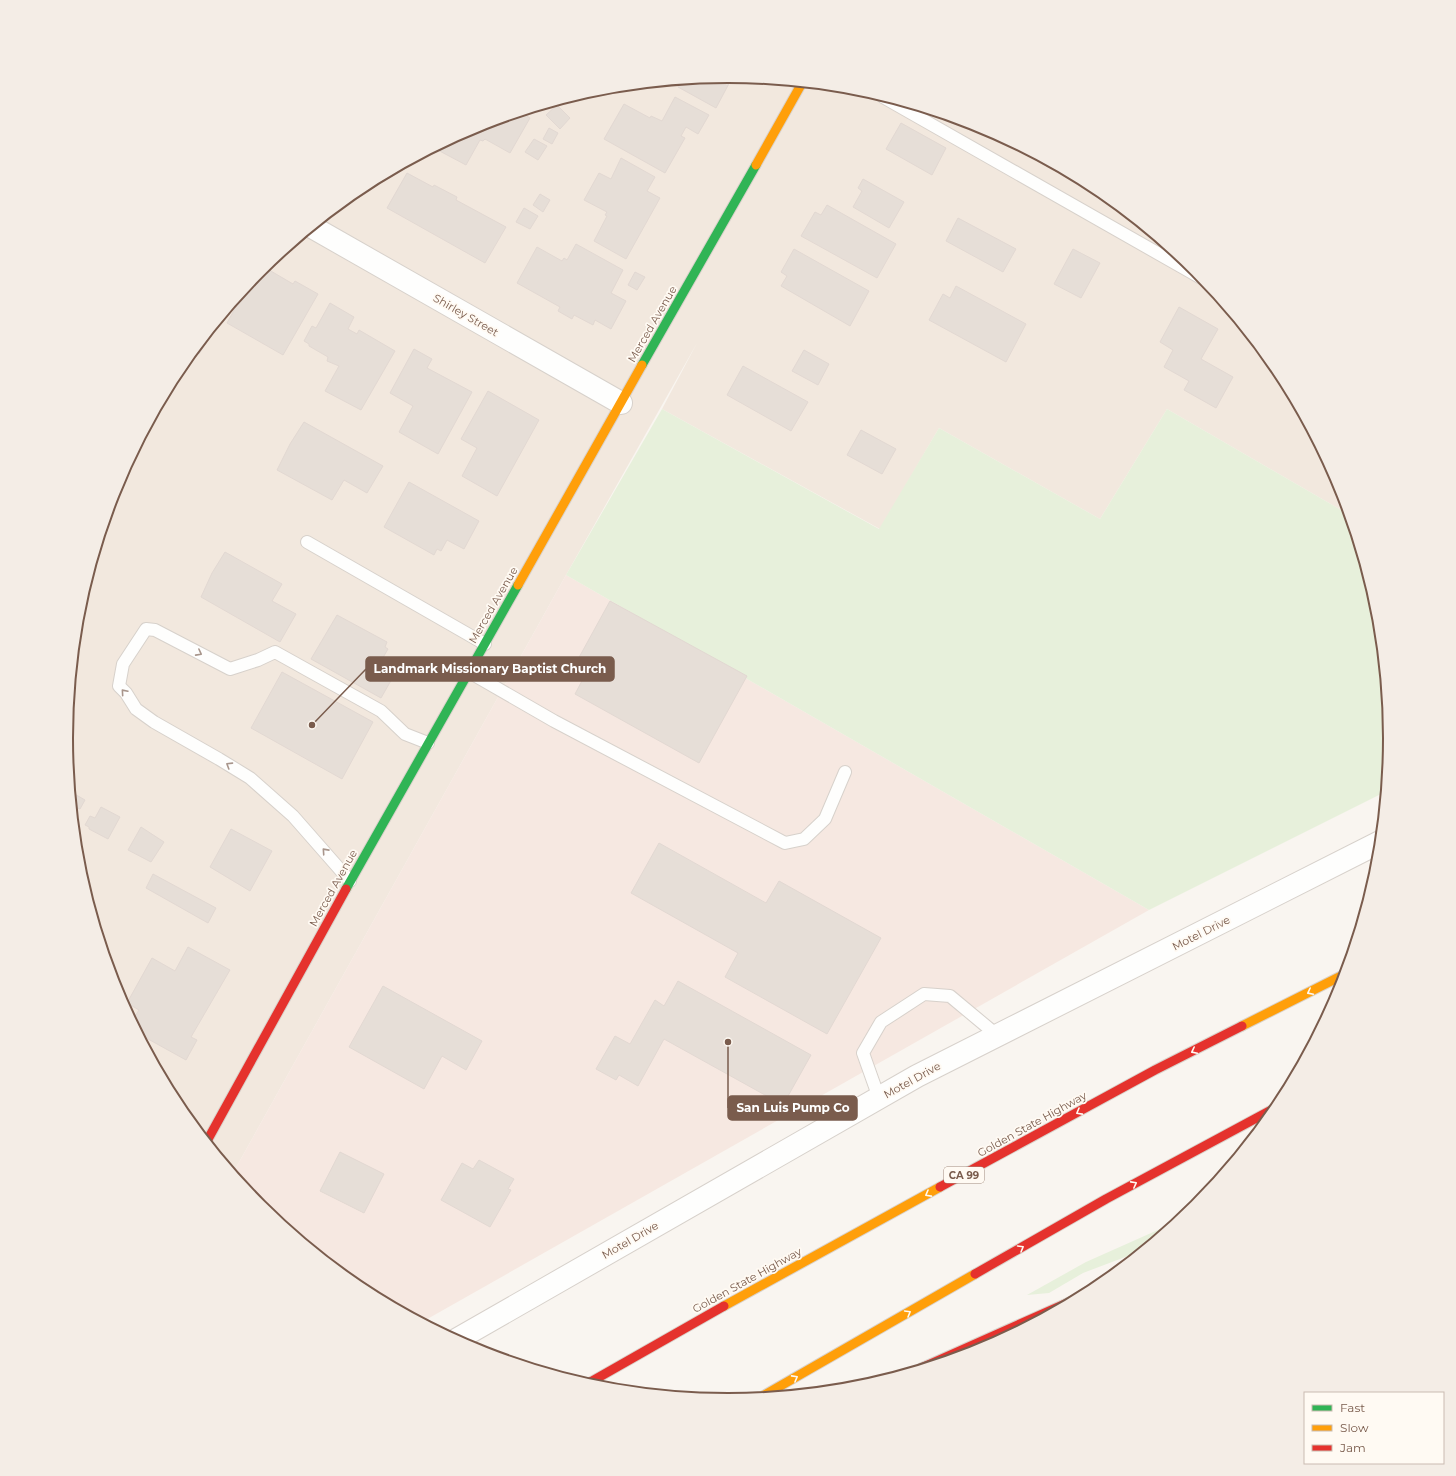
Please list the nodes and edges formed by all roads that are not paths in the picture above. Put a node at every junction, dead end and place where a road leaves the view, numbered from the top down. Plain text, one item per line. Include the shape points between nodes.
1 (800, 87) edge
2 (897, 105) edge
3 (319, 226) edge
4 (1183, 268) edge
5 (621, 403) junction
6 (307, 542) dead end
7 (484, 644) junction
8 (469, 672) junction
9 (428, 743) junction
10 (845, 772) dead end
11 (1373, 845) edge
12 (350, 881) junction
13 (1337, 978) edge
14 (998, 1036) junction
15 (878, 1098) junction
16 (1265, 1114) edge
17 (208, 1137) edge
18 (1020, 1324) edge
19 (462, 1336) edge
20 (967, 1347) edge
21 (596, 1379) edge
22 (770, 1392) edge

1 - 5 main road, Merced Avenue
2 - 4 lane
3 - 5 street, Shirley Street
5 - 7 main road, Merced Avenue
6 - 7 lane
7 - 8 main road, Merced Avenue
8 - 9 main road, Merced Avenue
8 - 10 lane via 554,721 785,843 804,839 826,819
9 - 12 main road, Merced Avenue
12 -> 9 lane via 293,816 250,778 136,709 119,686 123,664 146,630 155,630 230,669 274,652 381,711 405,734
11 - 14 street, Motel Drive
12 - 17 main road, Merced Avenue
13 -> 21 main road, Golden State Highway / CA 99 via 1155,1070 767,1282
14 - 15 street, Motel Drive
14 - 15 lane via 950,996 924,994 881,1022 863,1053
15 - 19 street, Motel Drive
22 -> 16 main road via 1106,1199
18 - 20 main road

